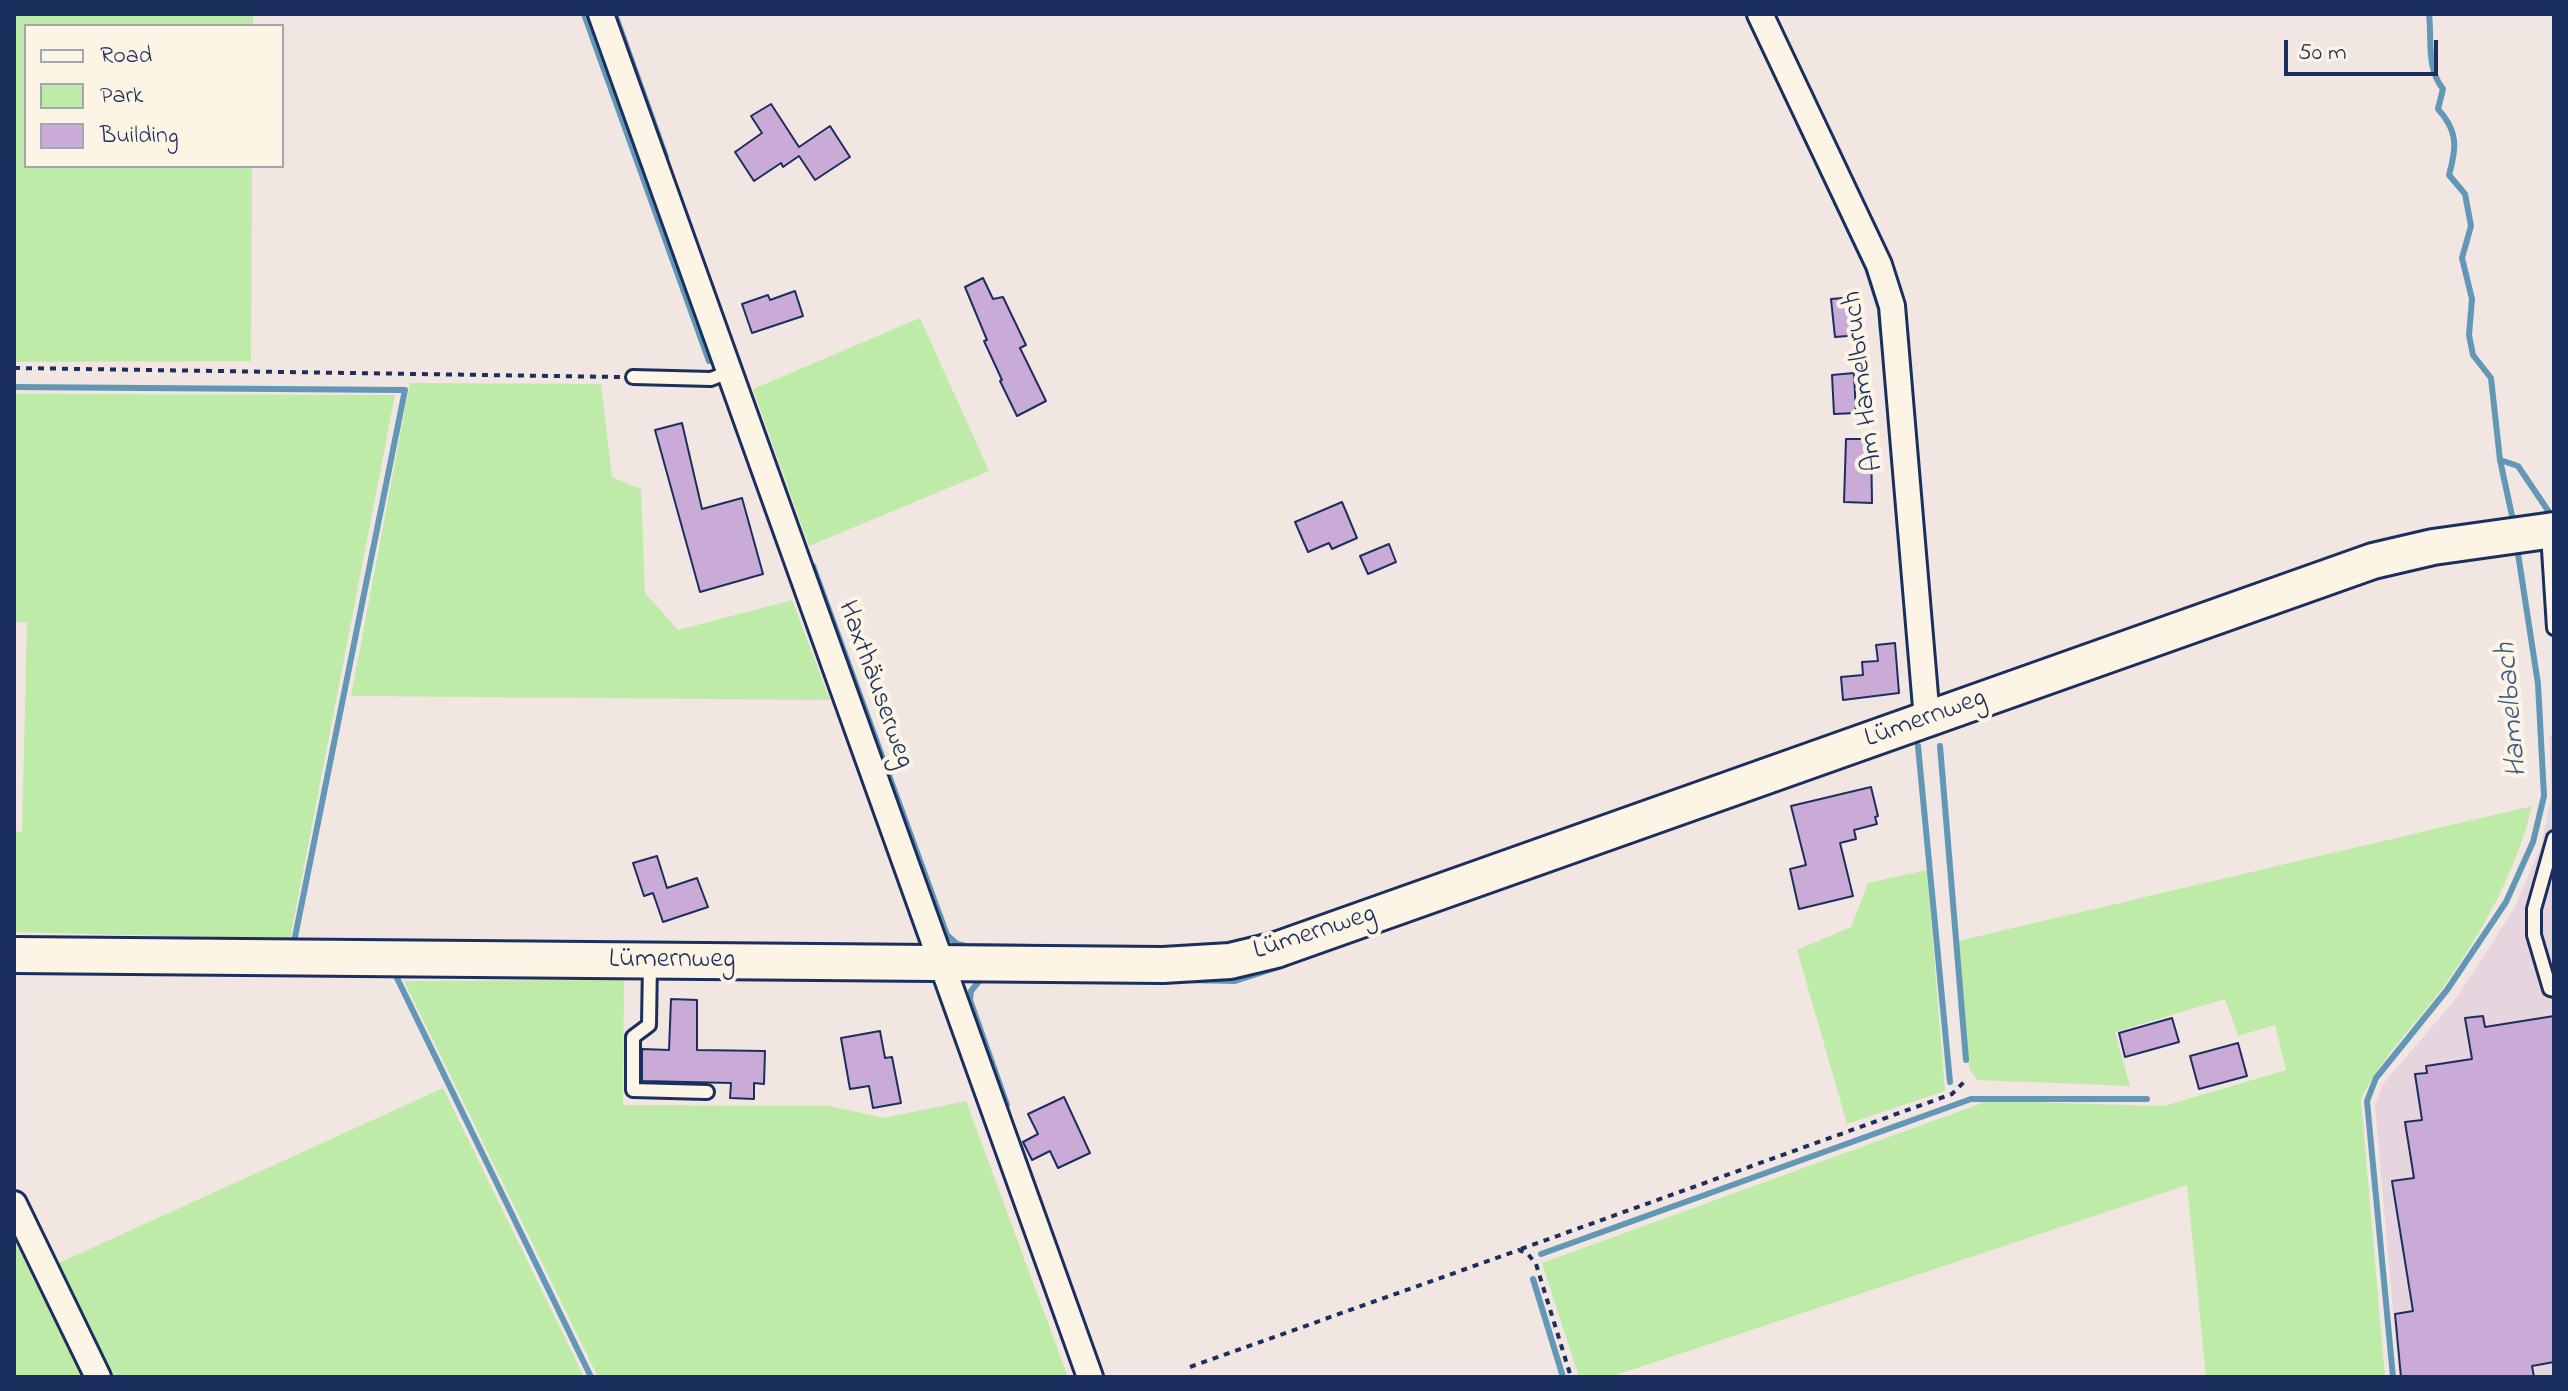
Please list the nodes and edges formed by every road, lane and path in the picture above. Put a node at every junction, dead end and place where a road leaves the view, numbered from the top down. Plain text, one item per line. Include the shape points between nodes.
1 (601, 14) edge
2 (1760, 14) edge
3 (14, 368) edge
4 (731, 371) junction
5 (633, 377) joint
6 (2532, 533) edge
7 (2554, 628) edge
8 (1927, 719) junction
9 (2554, 838) edge
10 (14, 955) edge
11 (650, 961) junction
12 (941, 963) junction
13 (2554, 990) edge
14 (1966, 1080) dead end
15 (707, 1092) dead end
16 (14, 1204) edge
17 (1519, 1250) junction
18 (1190, 1367) dead end
19 (98, 1377) edge
20 (1090, 1377) edge
21 (1571, 1377) edge

1 - 4 street, Haxthäuserweg
2 - 8 street, Am Hamelbruch via 1879,265 1892,306
3 - 5 path
4 - 5 lane via 711,379
4 - 12 street, Haxthäuserweg
6 - 7 lane
6 - 8 street, Lümernweg via 2373,561
8 - 12 street, Lümernweg via 1290,945 1230,961
9 - 13 lane via 2534,909 2534,935
10 - 11 street, Lümernweg
11 - 12 street, Lümernweg
11 - 15 lane via 649,1025 633,1037 633,1090
12 - 20 street, Haxthäuserweg
14 - 17 path via 1952,1094
16 - 19 street
17 - 18 path
17 - 21 path via 1536,1264

